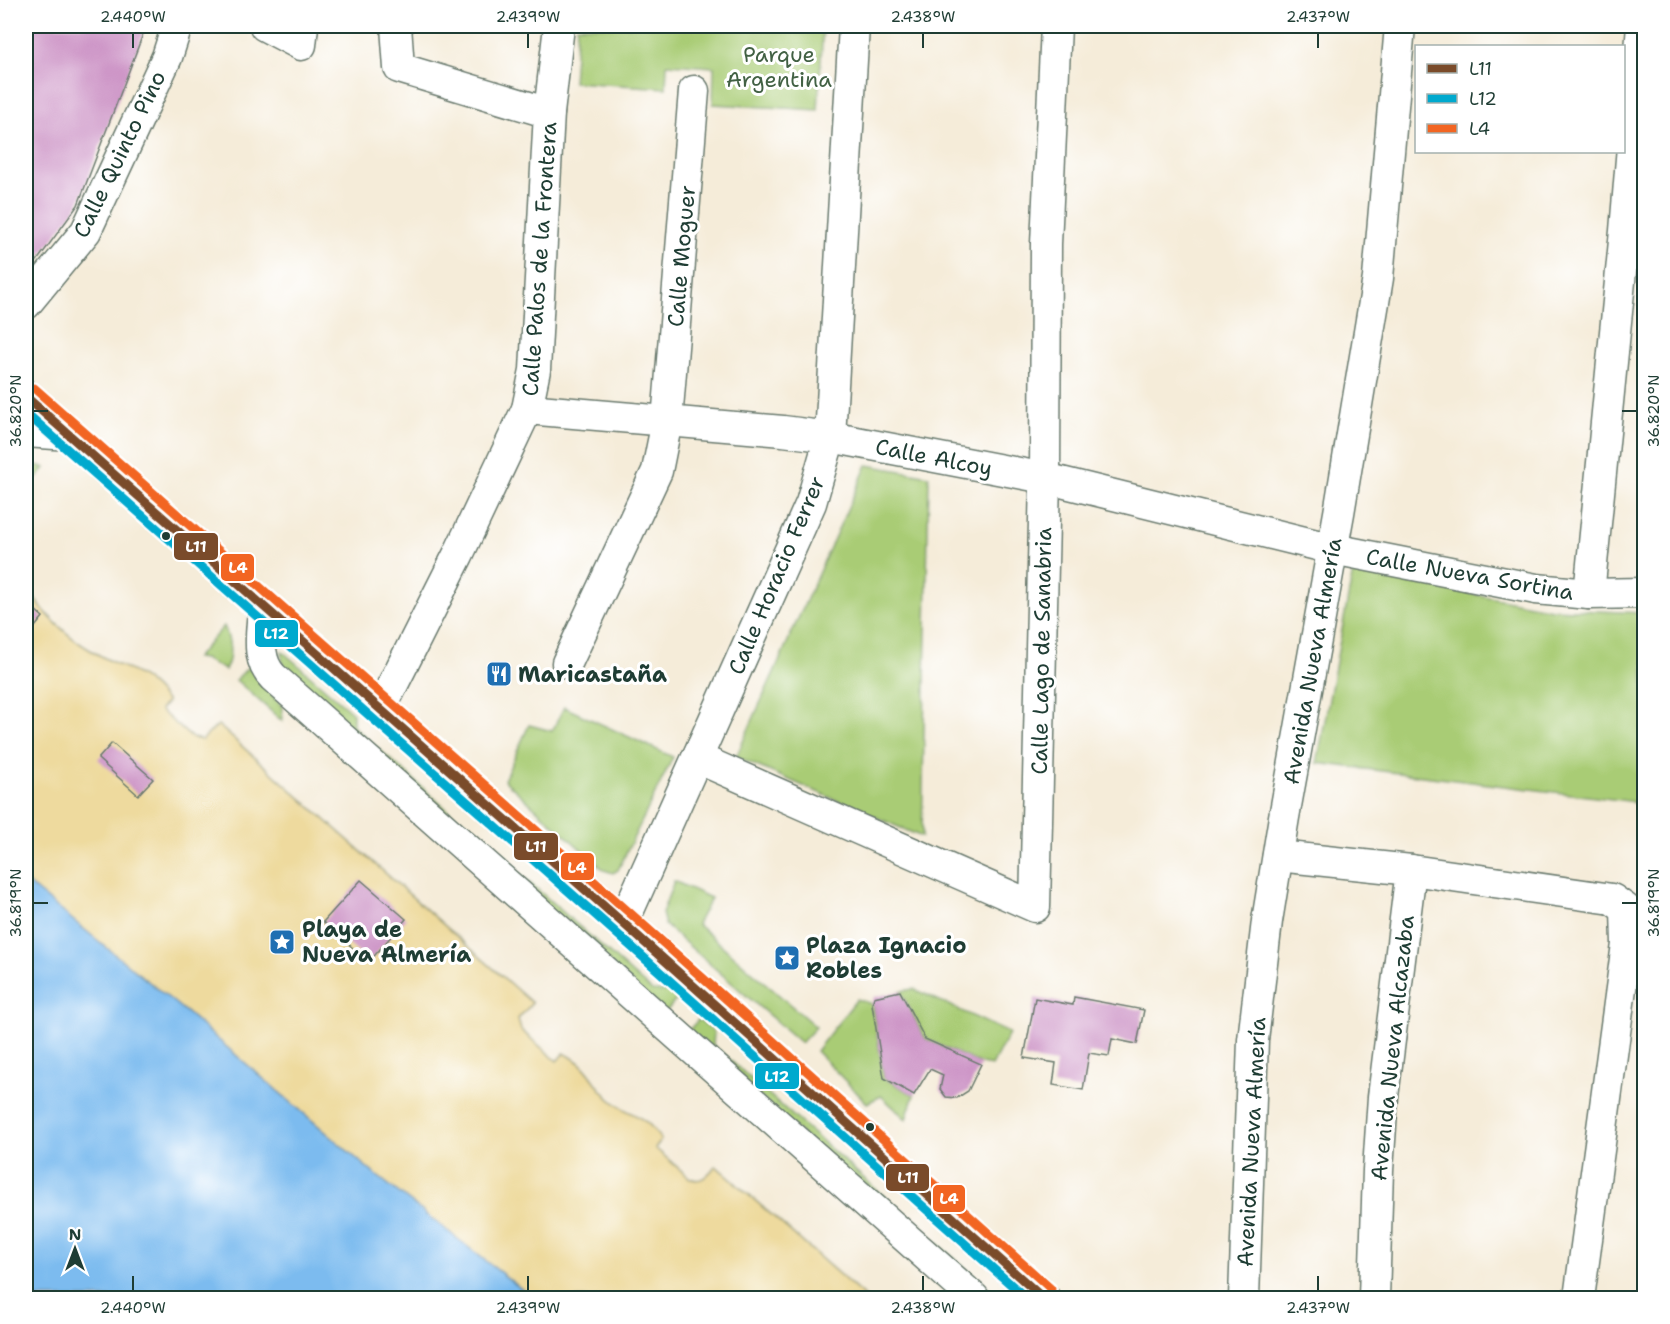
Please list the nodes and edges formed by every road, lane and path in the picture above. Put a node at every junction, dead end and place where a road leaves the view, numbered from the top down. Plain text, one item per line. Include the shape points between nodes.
1 (177, 26) edge
2 (265, 26) edge
3 (303, 26) edge
4 (396, 26) edge
5 (559, 26) edge
6 (854, 26) edge
7 (1056, 26) edge
8 (1400, 26) edge
9 (1642, 26) edge
10 (694, 91) dead end
11 (549, 113) junction
12 (26, 304) edge
13 (26, 397) edge
14 (527, 410) junction
15 (667, 421) junction
16 (26, 432) edge
17 (69, 435) junction
18 (830, 437) junction
19 (1045, 478) junction
20 (1333, 549) junction
21 (1644, 593) edge
22 (1590, 594) junction
23 (263, 608) junction
24 (567, 663) dead end
25 (380, 710) junction
26 (697, 758) junction
27 (1278, 856) junction
28 (1411, 870) junction
29 (623, 923) junction
30 (974, 1299) edge
31 (1043, 1299) edge
32 (1244, 1299) edge
33 (1374, 1299) edge
34 (1579, 1299) edge

1 - 12 street, Calle Quinto Pino via 167,57 86,231
2 - 3 street via 301,45
4 - 11 street via 399,68
5 - 11 street, Calle Palos de la Frontera
6 - 18 street, Calle Horacio Ferrer
7 - 19 street, Calle Lago de Sanabria via 1046,244
8 - 20 street, Avenida Nueva Almería via 1378,278
9 - 22 street
10 - 15 street, Calle Moguer
11 - 14 street, Calle Palos de la Frontera via 535,370
13 - 17 main road
14 - 15 street, Calle Alcoy
14 - 25 street, Calle Palos de la Frontera
15 - 18 street, Calle Alcoy
15 - 24 street, Calle Moguer via 657,471
16 - 17 street
17 - 23 main road
18 - 19 street, Calle Alcoy
18 - 26 street, Calle Horacio Ferrer via 811,503
19 - 20 street, Calle Alcoy
19 - 26 street, Calle Lago de Sanabria via 1035,907
20 - 22 street, Calle Nueva Sortina via 1536,589
20 - 27 street, Avenida Nueva Almería
21 - 22 street, Calle Nueva Sortina
23 - 25 main road
23 - 30 street via 262,663 273,677
25 - 29 main road
26 - 29 street, Calle Horacio Ferrer
27 - 28 street
27 - 32 street, Avenida Nueva Almería via 1253,1040
28 - 33 street, Avenida Nueva Alcazaba via 1383,1097
28 - 34 street via 1612,899 1626,909 1627,944
29 - 31 main road

